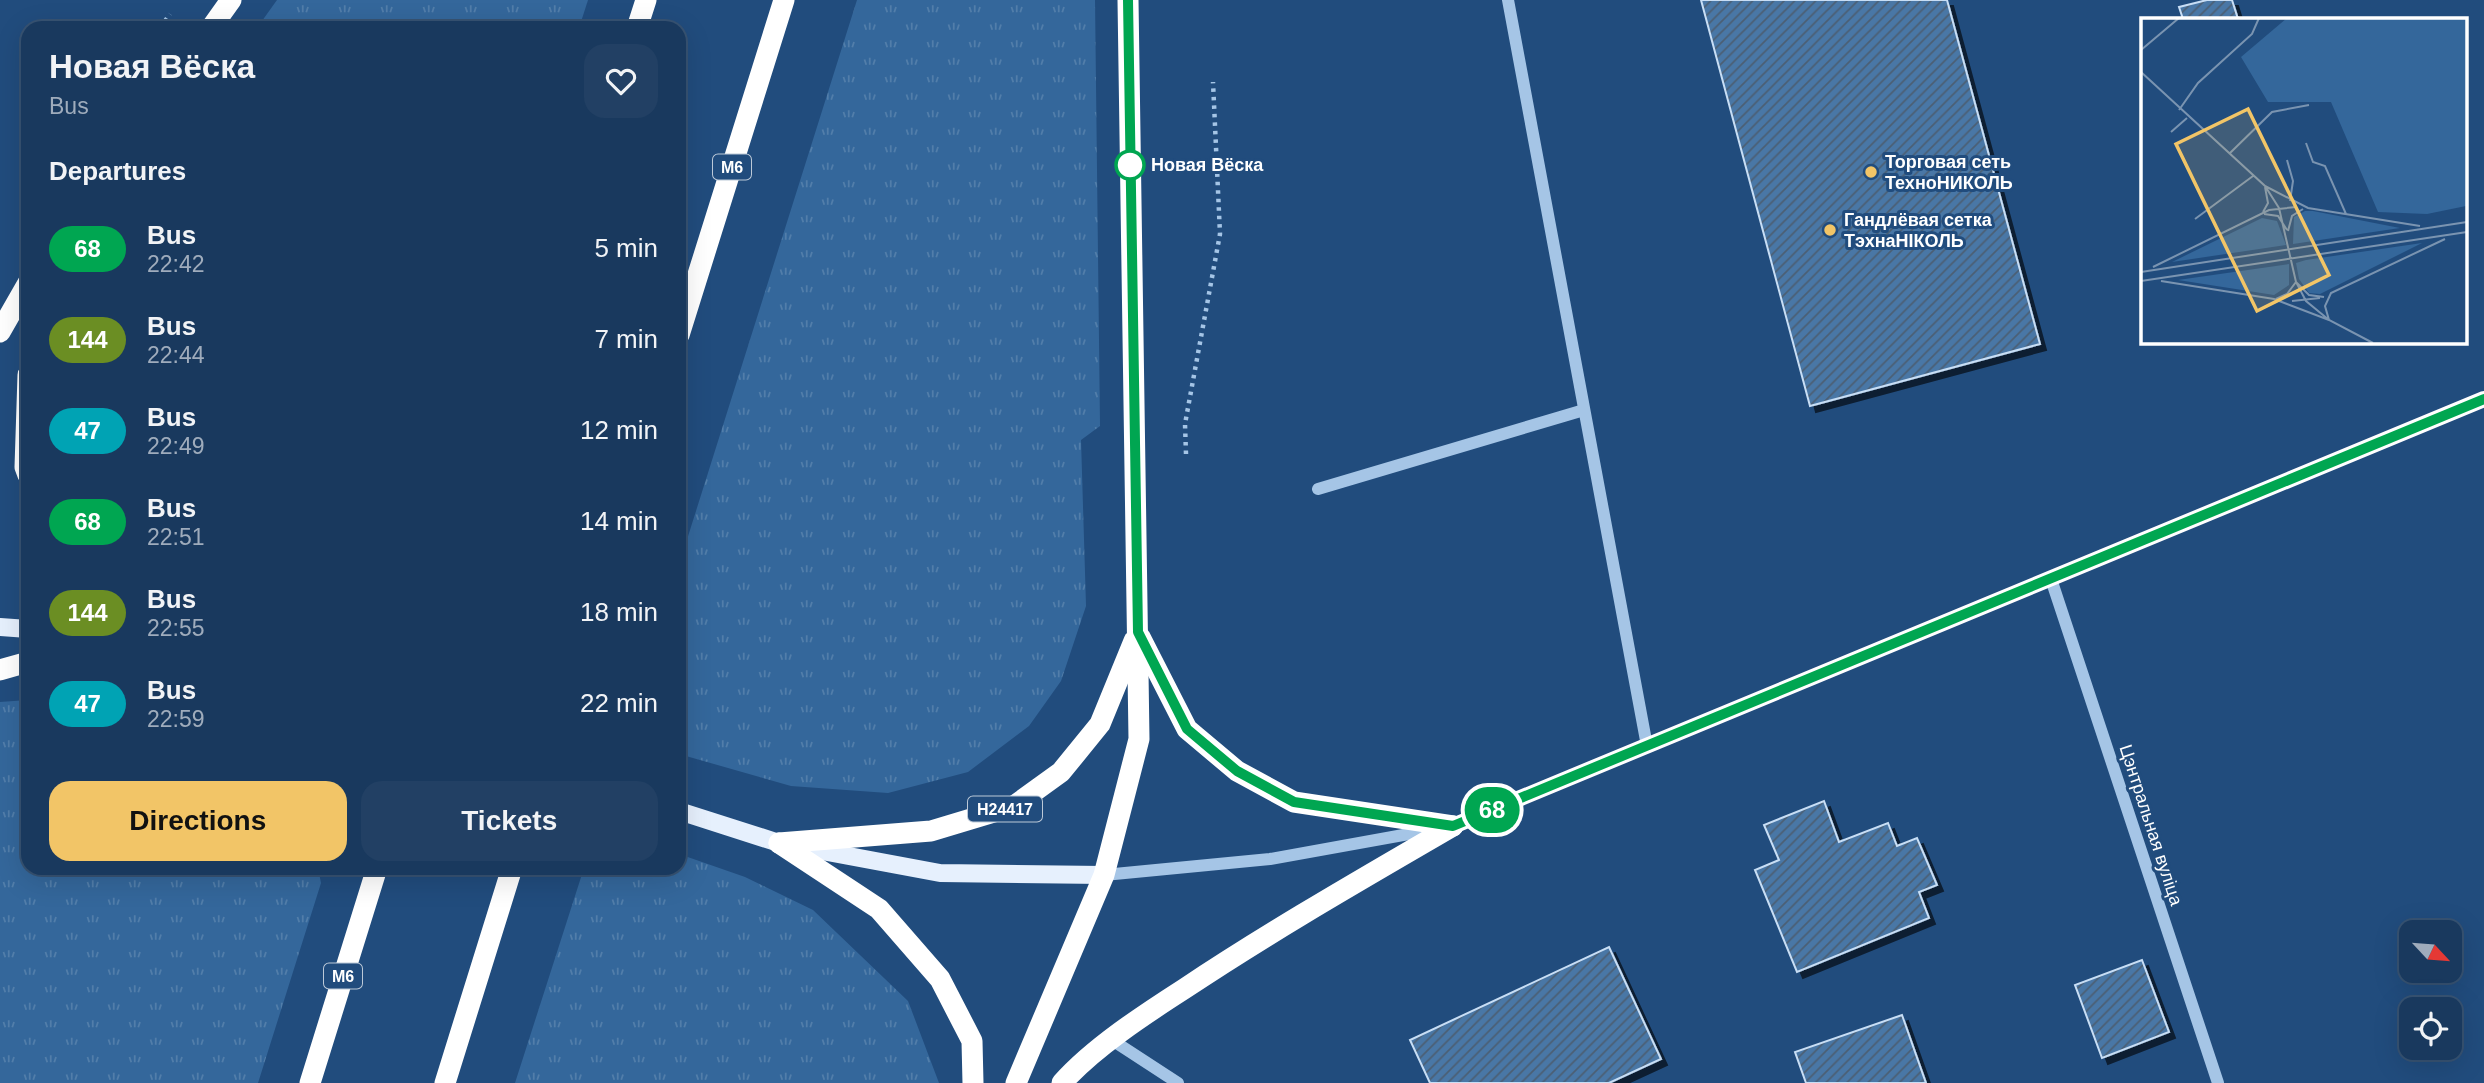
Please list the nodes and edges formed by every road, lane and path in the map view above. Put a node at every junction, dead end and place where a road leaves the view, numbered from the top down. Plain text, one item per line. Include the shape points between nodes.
1 (231, 0) edge
2 (646, 0) edge
3 (784, 0) edge
4 (1128, 0) edge
5 (1508, 0) edge
6 (216, 21) edge
7 (639, 21) edge
8 (1213, 82) dead end
9 (21, 289) edge
10 (21, 294) edge
11 (0, 313) edge
12 (686, 313) edge
13 (0, 332) edge
14 (2484, 399) edge
15 (1584, 410) junction
16 (1186, 454) dead end
17 (1318, 489) dead end
18 (2051, 579) junction
19 (0, 627) edge
20 (21, 628) edge
21 (1138, 632) junction
22 (21, 664) edge
23 (0, 670) edge
24 (1647, 746) junction
25 (686, 813) edge
26 (1453, 826) junction
27 (779, 843) junction
28 (1104, 874) junction
29 (375, 875) edge
30 (510, 875) edge
31 (1112, 1040) junction
32 (310, 1083) edge
33 (445, 1083) edge
34 (973, 1083) edge
35 (1016, 1083) edge
36 (1062, 1083) edge
37 (1178, 1083) edge
38 (2218, 1083) edge

1 - 6 highway
2 - 7 highway
3 - 12 highway, М6
4 - 21 highway, Н24417
5 - 15 street
8 - 16 path via 1220,234 1185,424
9 - 11 highway
10 - 13 highway
14 - 18 street
15 - 17 street
15 - 24 street
18 - 24 street
18 - 38 street, Цэнтральная вуліца
19 - 20 main road
21 - 26 highway via 1187,729 1237,771 1294,802
21 - 27 highway, Н24417 via 1100,724 1061,772 1014,806 931,831
21 - 28 highway via 1139,739
22 - 23 highway
24 - 26 street
25 - 27 main road, Н24417
26 - 28 street via 1270,859
26 - 31 highway via 1261,937
27 - 28 main road via 940,873
27 - 34 highway, Н24417 via 879,909 940,979 972,1041
28 - 35 highway
29 - 32 highway, М6
30 - 33 highway
31 - 36 highway
31 - 37 street

